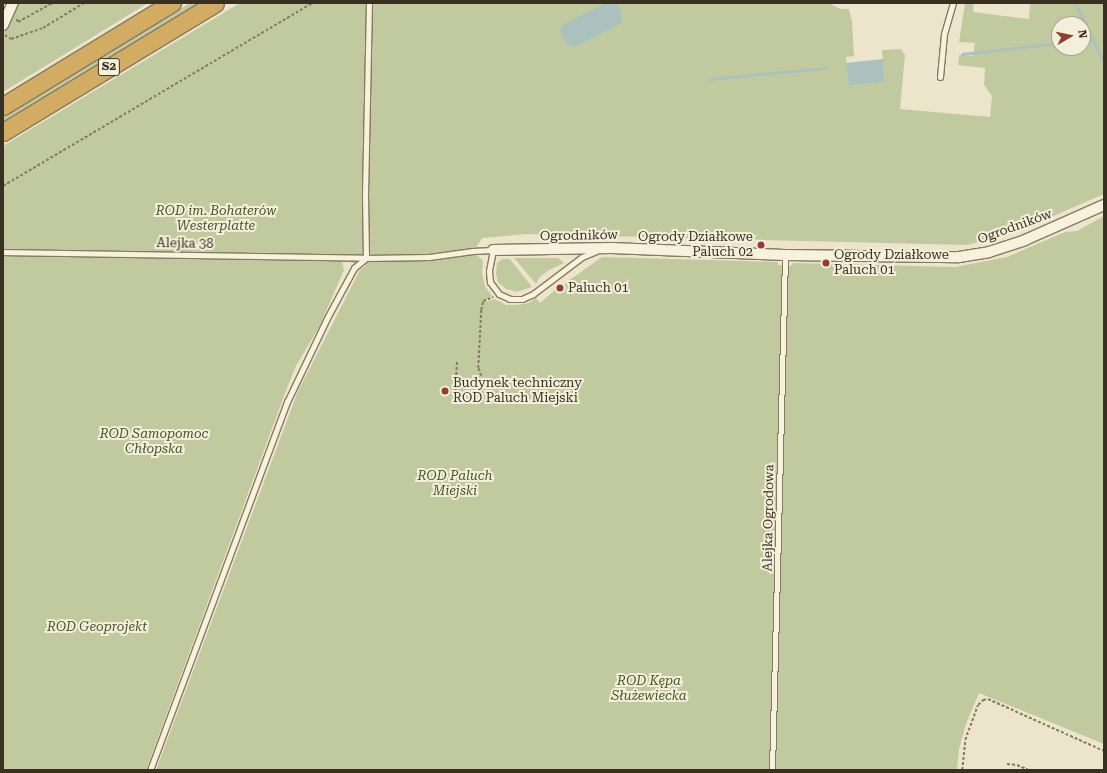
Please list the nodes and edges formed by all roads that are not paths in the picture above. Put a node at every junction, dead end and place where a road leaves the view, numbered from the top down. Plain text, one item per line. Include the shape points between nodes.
1 (13, 3) edge
2 (172, 3) edge
3 (215, 3) edge
4 (369, 3) edge
5 (953, 3) edge
6 (3, 25) edge
7 (940, 77) dead end
8 (3, 106) edge
9 (3, 132) edge
10 (1104, 205) edge
11 (611, 248) junction
12 (493, 250) junction
13 (476, 251) joint
14 (3, 252) edge
15 (785, 255) junction
16 (366, 258) junction
17 (150, 770) edge
18 (772, 770) edge

1 - 6 street
2 - 8 highway, S2
3 - 9 highway, S2
4 - 16 lane
5 - 7 lane via 944,34
10 - 15 street, Ogrodników via 1024,240 975,255
11 - 12 street, Ogrodników
11 - 12 lane via 582,257 533,294 522,299 510,299 499,294 490,282 489,270
11 - 15 street, Ogrodników
12 - 13 lane, Ogrodników
13 - 16 lane, Alejka 38 via 428,257
14 - 16 lane, Alejka 38
15 - 18 lane, Alejka Ogrodowa
16 - 17 lane via 354,268 287,402

